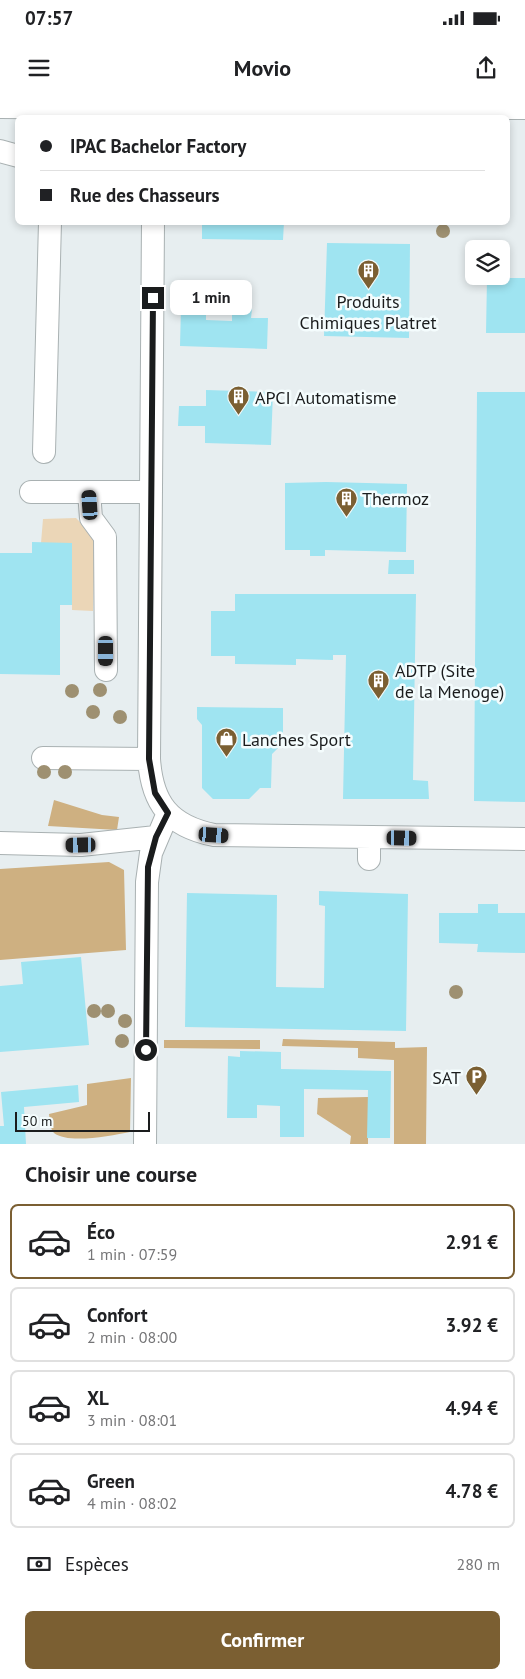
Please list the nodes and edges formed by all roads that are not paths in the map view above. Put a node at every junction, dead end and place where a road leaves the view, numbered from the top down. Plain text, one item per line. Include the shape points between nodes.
1 (55, 104) edge
2 (0, 106) edge
3 (525, 108) edge
4 (154, 113) edge
5 (0, 151) edge
6 (15, 155) edge
7 (50, 225) edge
8 (153, 225) edge
9 (44, 452) dead end
10 (31, 492) dead end
11 (89, 492) junction
12 (151, 492) junction
13 (106, 670) dead end
14 (43, 758) dead end
15 (149, 759) junction
16 (168, 813) junction
17 (156, 837) junction
18 (368, 837) junction
19 (525, 838) edge
20 (0, 843) edge
21 (369, 859) dead end
22 (145, 1144) edge

1 - 2 street
1 - 4 street
3 - 4 street
5 - 6 street
7 - 9 street
8 - 12 street
10 - 11 street
11 - 12 street
11 - 13 street via 91,518 105,537
12 - 15 street via 158,698
14 - 15 street
15 - 16 street via 155,793
16 - 17 street
16 - 18 street via 189,827 214,835 302,828
17 - 20 street via 81,845
17 - 22 street via 147,882
18 - 19 street
18 - 21 street

